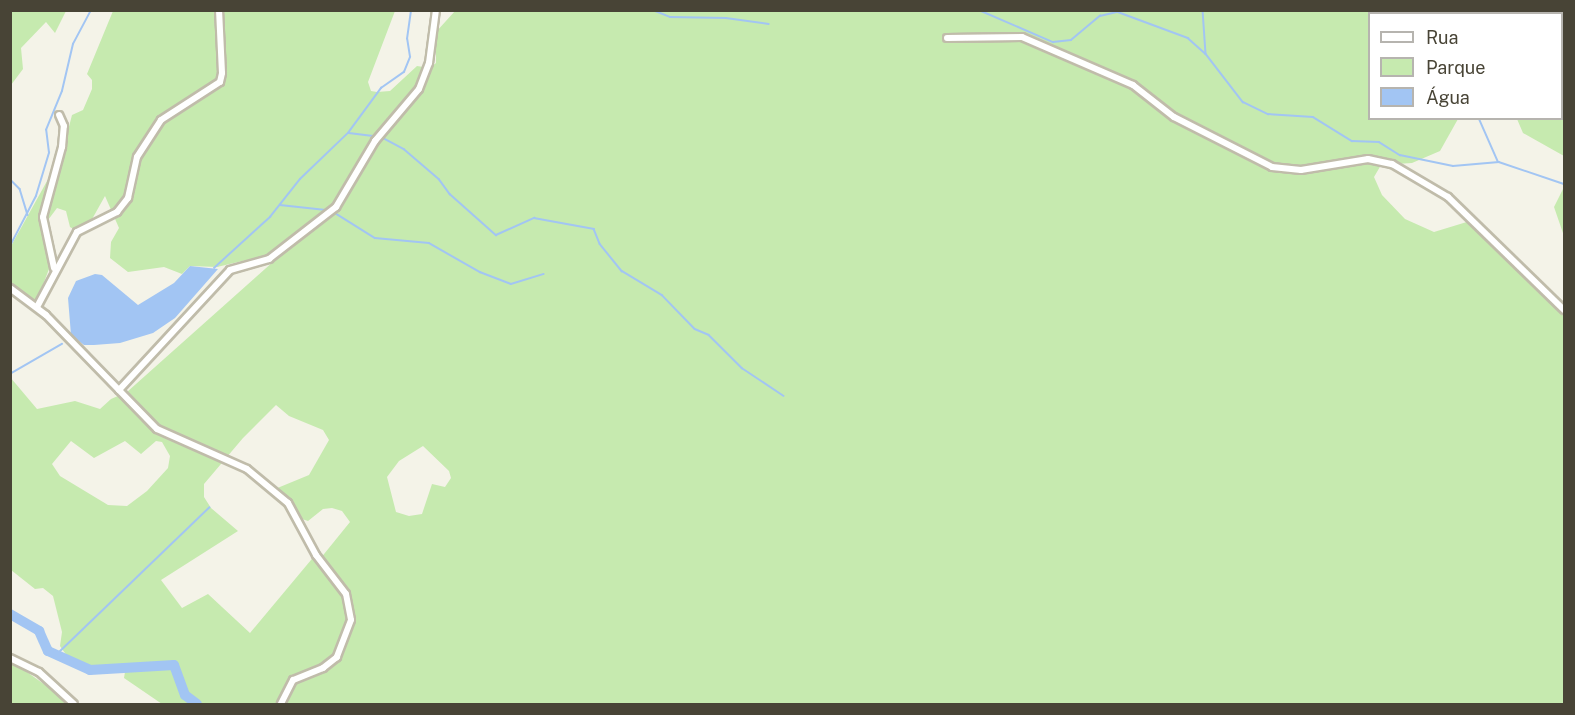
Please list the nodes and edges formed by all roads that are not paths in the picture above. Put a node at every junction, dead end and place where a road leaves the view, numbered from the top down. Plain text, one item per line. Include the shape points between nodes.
1 (219, 10) edge
2 (436, 10) edge
3 (947, 38) dead end
4 (59, 115) dead end
5 (54, 268) junction
6 (10, 288) edge
7 (37, 307) junction
8 (1564, 310) edge
9 (119, 390) junction
10 (10, 658) edge
11 (74, 705) edge
12 (281, 705) edge

1 - 5 street via 219,82 161,120 137,158 124,204 117,212 81,228
2 - 9 street via 429,63 419,89 375,141 336,207 269,259 230,270
3 - 8 street via 1022,37 1133,85 1174,117 1272,167 1301,170 1368,159 1392,164 1448,197
4 - 5 street via 64,126 62,147 43,218
5 - 7 street
6 - 7 street
7 - 9 street
9 - 12 street via 157,429 247,469 283,498 316,555 346,594 351,620 343,649 330,663 293,680
10 - 11 street via 39,672

